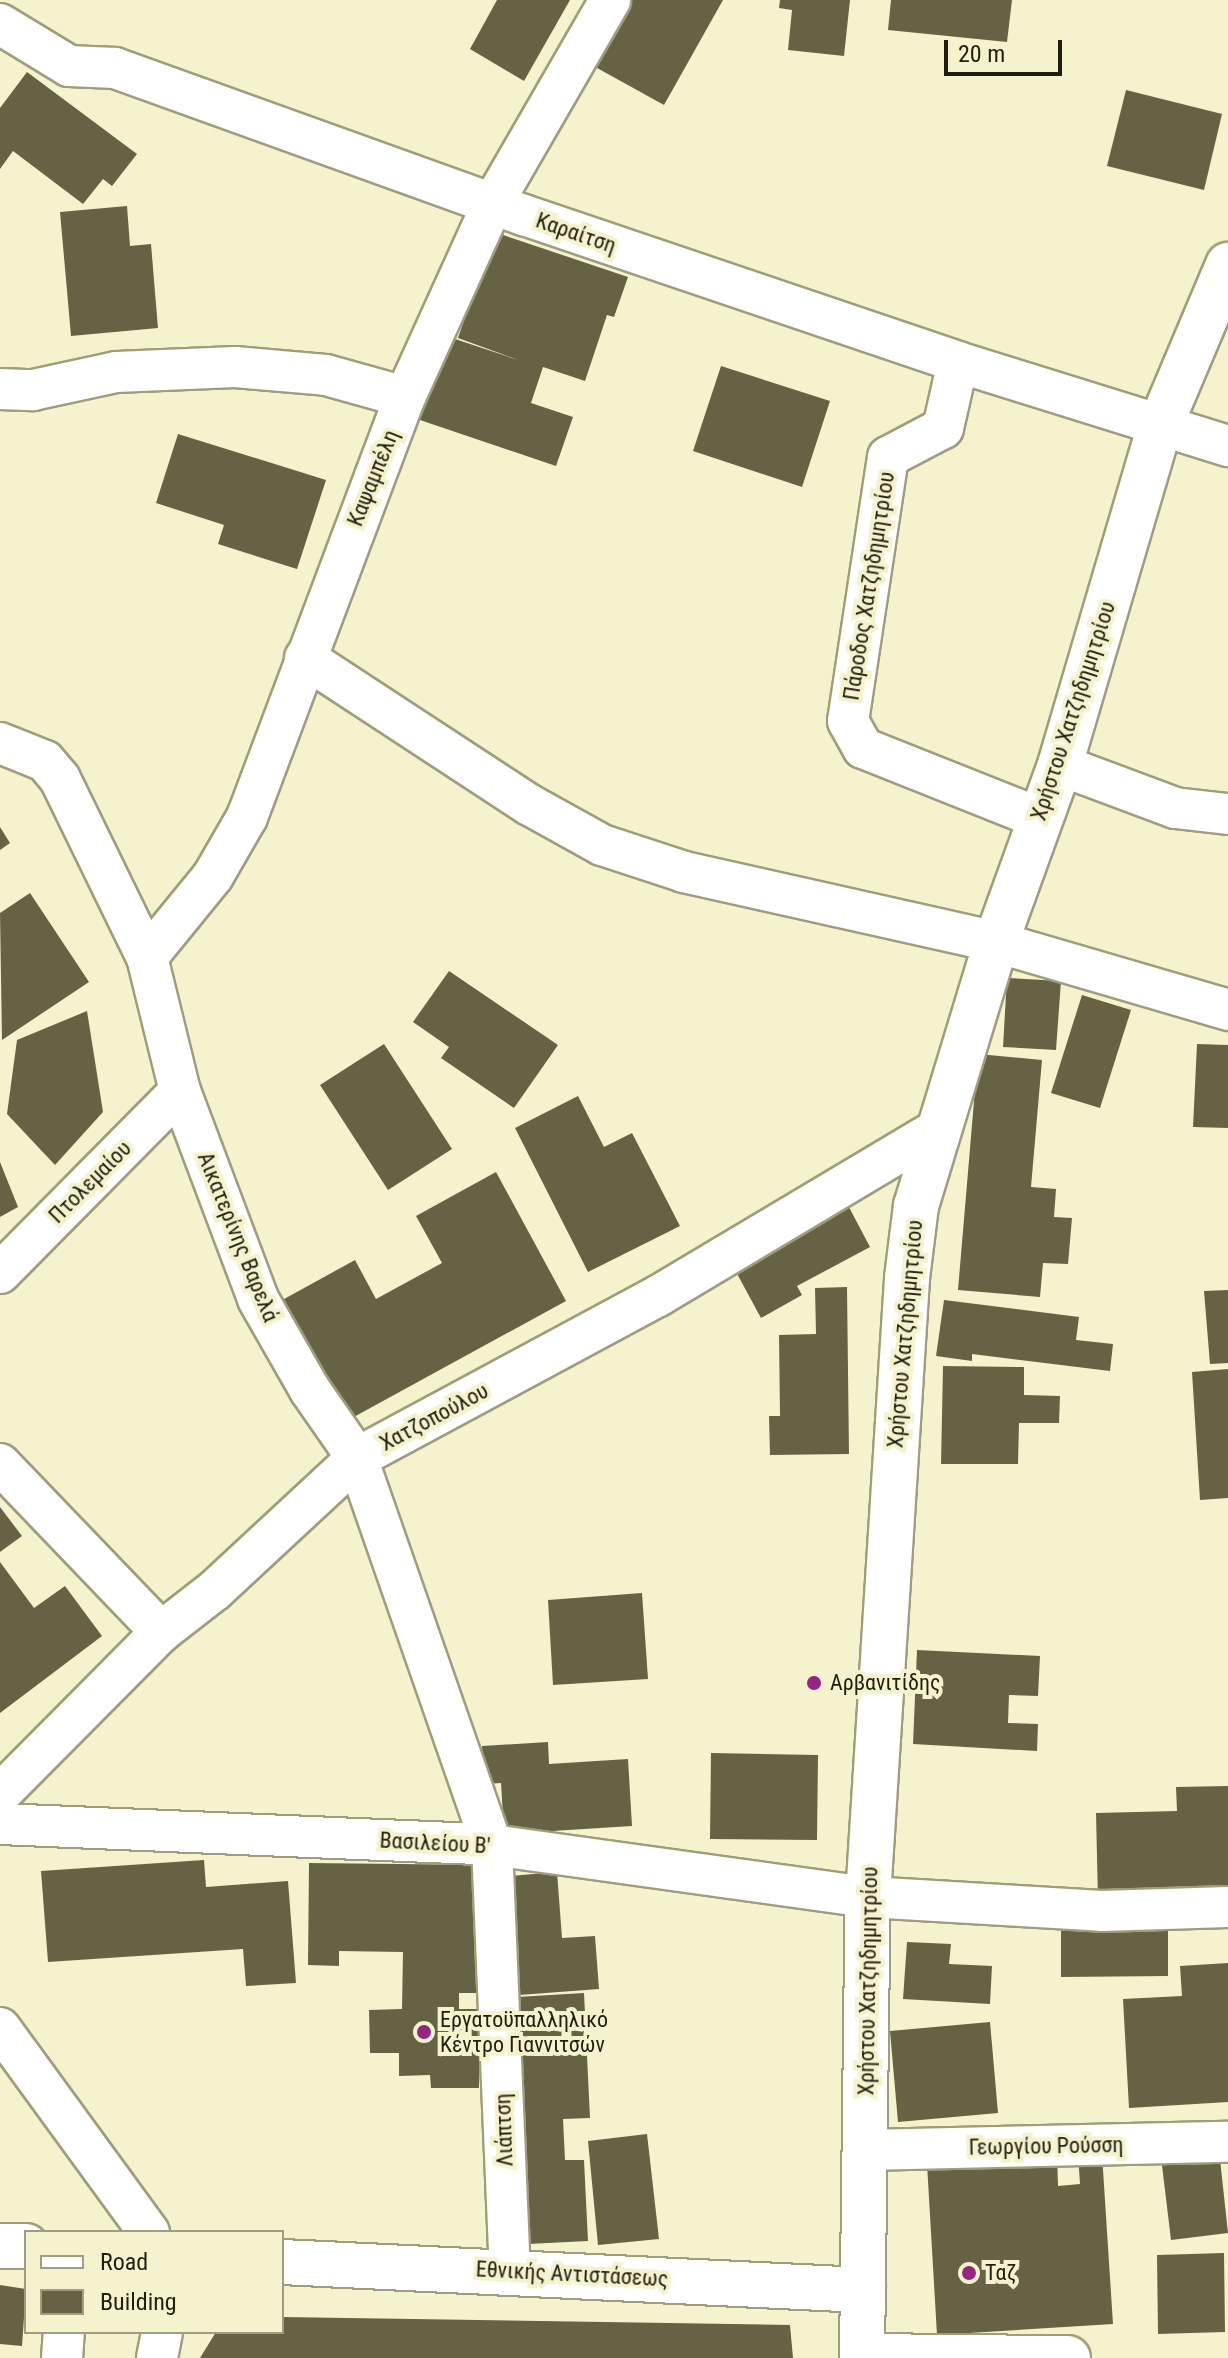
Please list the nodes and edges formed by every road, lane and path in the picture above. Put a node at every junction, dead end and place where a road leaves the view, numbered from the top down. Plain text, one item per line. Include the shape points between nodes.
1 (610, 0) edge
2 (0, 24) edge
3 (493, 203) junction
4 (1228, 265) edge
5 (958, 362) junction
6 (0, 389) edge
7 (405, 397) junction
8 (1160, 426) junction
9 (1228, 446) edge
10 (305, 658) junction
11 (0, 743) edge
12 (1060, 765) junction
13 (1228, 814) edge
14 (1039, 818) junction
15 (996, 942) junction
16 (147, 957) junction
17 (1228, 1010) edge
18 (180, 1091) junction
19 (935, 1131) junction
20 (0, 1273) edge
21 (357, 1458) junction
22 (0, 1464) edge
23 (161, 1632) junction
24 (0, 1794) edge
25 (0, 1824) edge
26 (492, 1845) junction
27 (868, 1897) junction
28 (1228, 1907) edge
29 (0, 2028) edge
30 (1228, 2142) edge
31 (864, 2150) junction
32 (148, 2230) edge
33 (0, 2246) edge
34 (24, 2246) edge
35 (284, 2262) edge
36 (510, 2271) junction
37 (863, 2290) junction
38 (64, 2334) edge
39 (162, 2334) edge
40 (862, 2357) edge
41 (62, 2358) edge
42 (157, 2358) edge
43 (1068, 2358) edge

1 - 3 street, Καψαμπέλη
2 - 3 street, Καραίτση via 69,66 115,68
3 - 5 street, Καραίτση
3 - 7 street, Καψαμπέλη
4 - 8 main road, Χρήστου Χατζηδημητρίου
5 - 8 street, Καραίτση
5 - 14 street, Πάροδος Χατζηδημητρίου via 943,428 888,457 848,721 863,748
6 - 7 street via 33,390 116,372 235,367 326,375
7 - 10 street, Καψαμπέλη
8 - 9 street, Καραίτση
8 - 12 main road, Χρήστου Χατζηδημητρίου
10 - 15 street via 528,804 602,845 684,872
10 - 16 street, Καψαμπέλη via 247,817 213,876
11 - 16 street, Αικατερίνης Βαρελά via 45,761 60,779
12 - 13 street via 1175,808
12 - 14 main road, Χρήστου Χατζηδημητρίου
14 - 15 main road, Χρήστου Χατζηδημητρίου
15 - 17 street
15 - 19 main road, Χρήστου Χατζηδημητρίου
16 - 18 street, Αικατερίνης Βαρελά
18 - 20 street, Πτολεμαίου
18 - 21 street, Αικατερίνης Βαρελά via 258,1299
19 - 21 street, Χατζοπούλου via 658,1296
19 - 27 main road, Χρήστου Χατζηδημητρίου via 916,1206 907,1278
21 - 23 street, Χατζοπούλου via 215,1590
21 - 26 street, Αικατερίνης Βαρελά
22 - 23 street
23 - 24 street, Χατζοπούλου
25 - 26 street, Βασιλείου Β'
26 - 27 street, Βασιλείου Β'
26 - 36 street, Λιάπτση
27 - 28 street, Βασιλείου Β' via 1102,1911
27 - 31 main road, Χρήστου Χατζηδημητρίου
29 - 32 street
30 - 31 street, Γεωργίου Ρούσση
31 - 37 main road, Χρήστου Χατζηδημητρίου
33 - 34 main road
35 - 36 main road, Εθνικής Αντιστάσεως
36 - 37 main road, Εθνικής Αντιστάσεως
37 - 40 main road, Χρήστου Χατζηδημητρίου
38 - 41 street
39 - 42 street
40 - 43 main road

